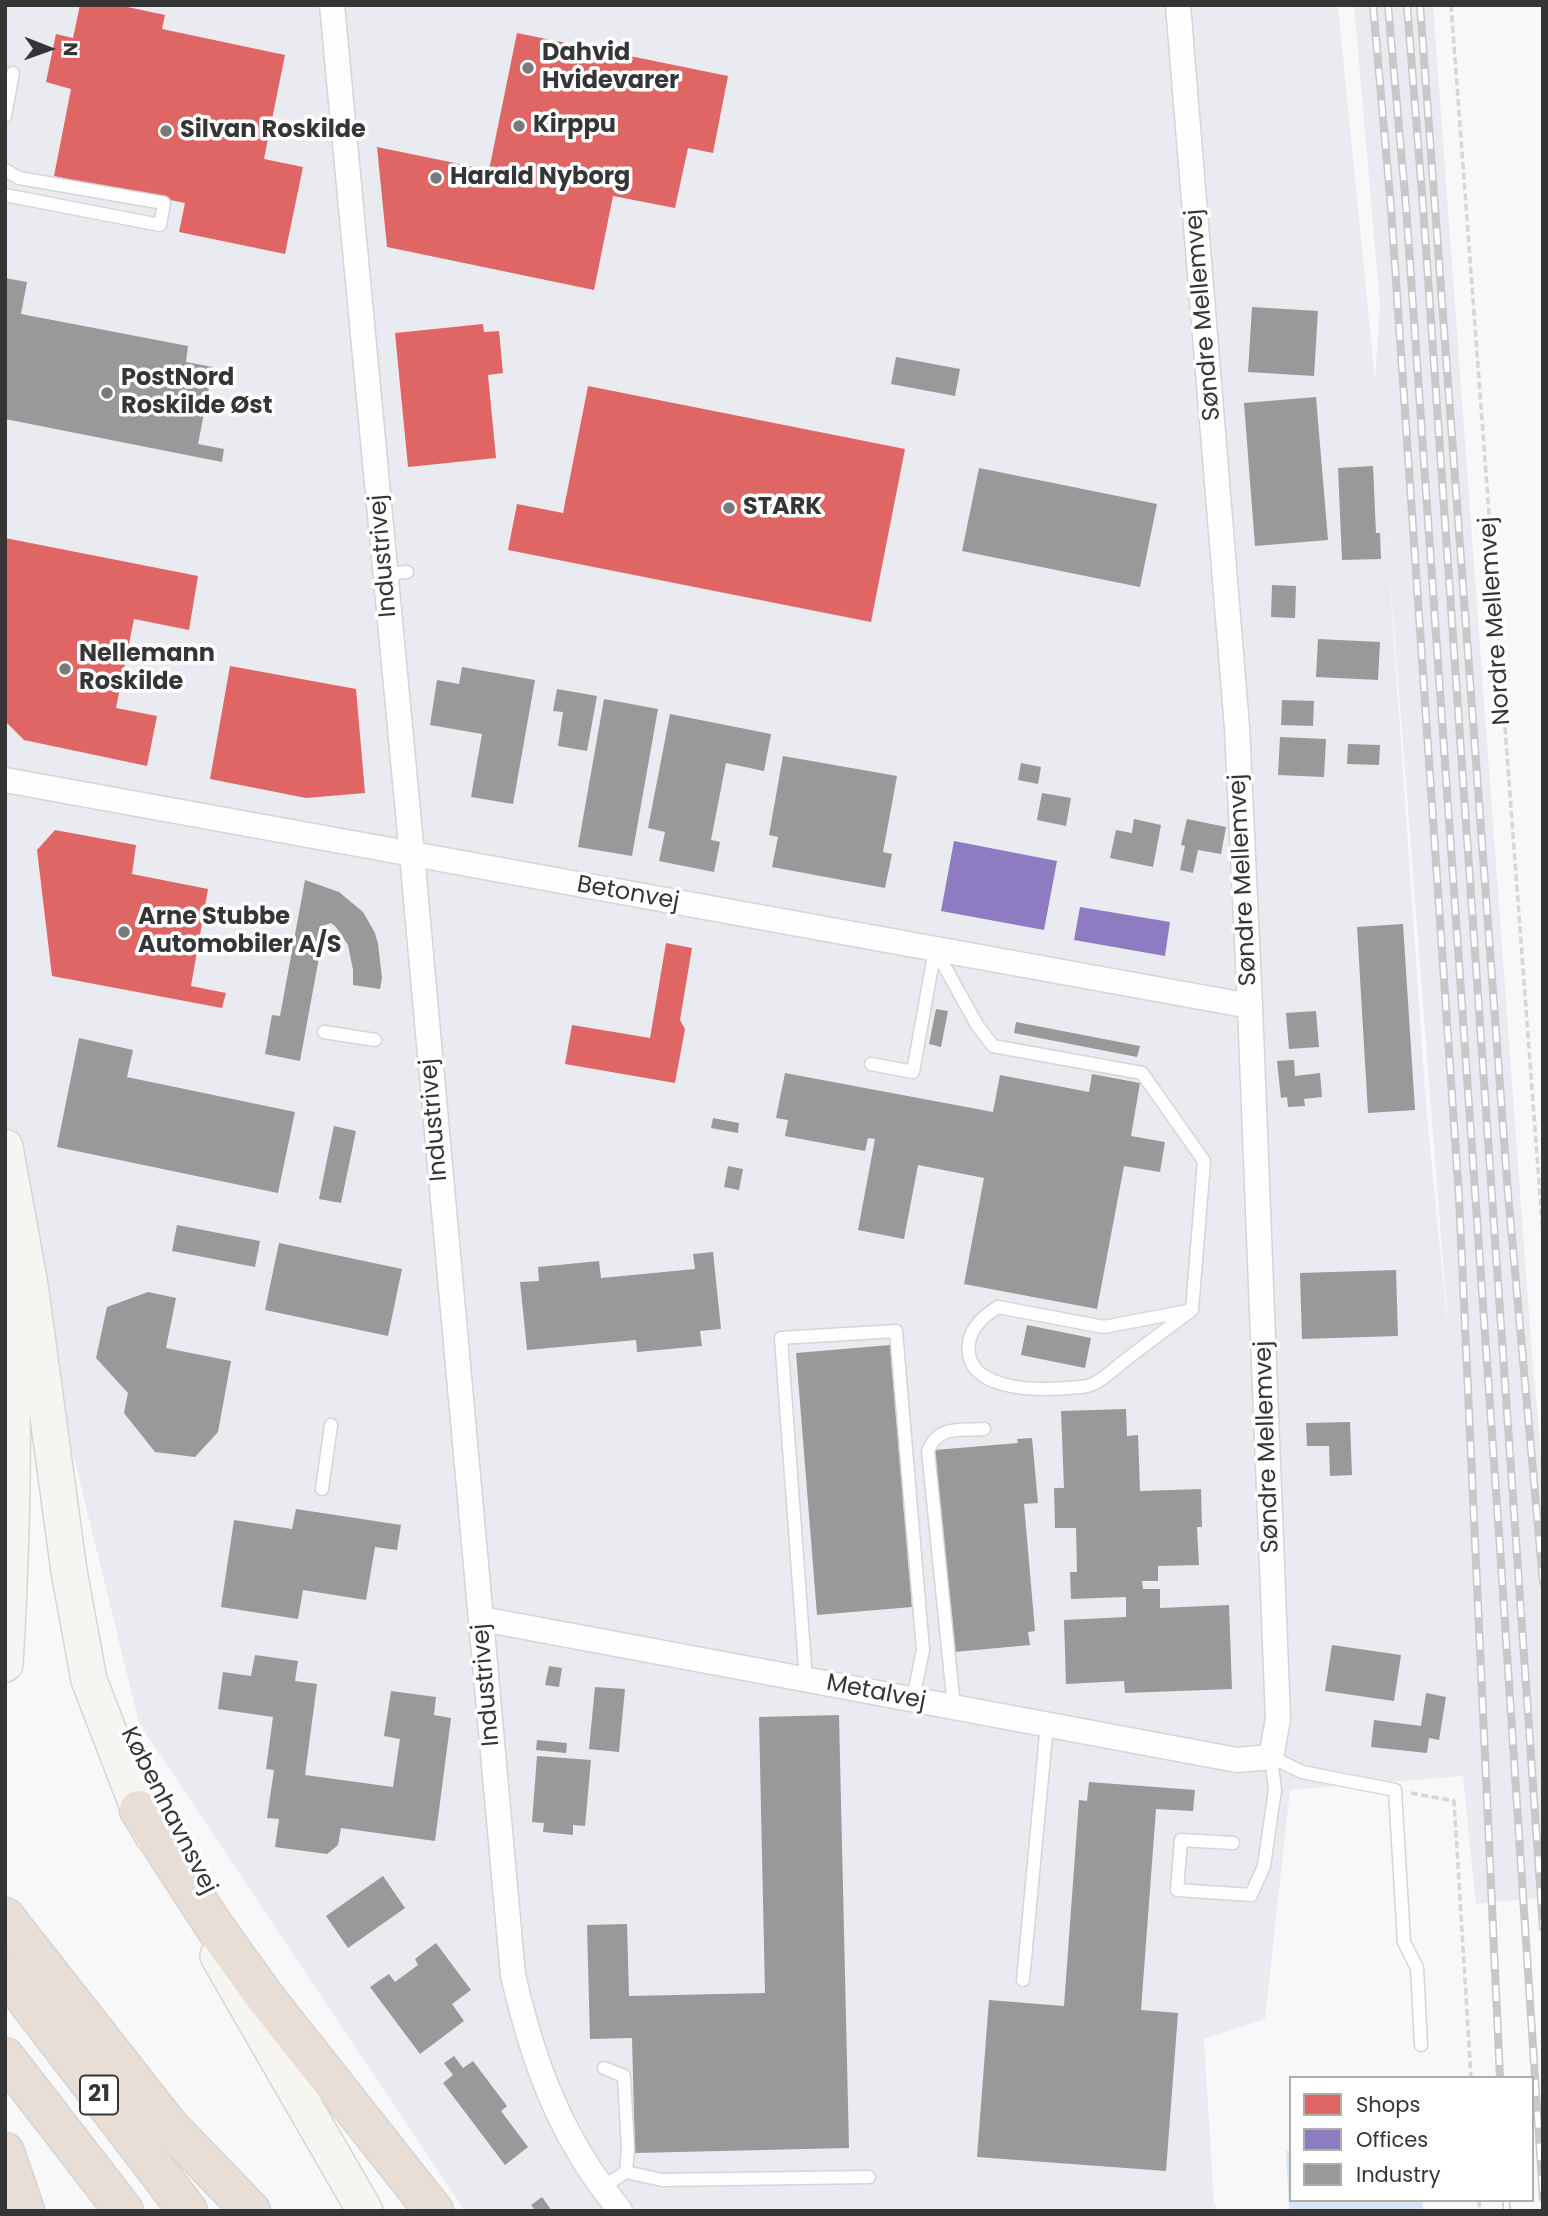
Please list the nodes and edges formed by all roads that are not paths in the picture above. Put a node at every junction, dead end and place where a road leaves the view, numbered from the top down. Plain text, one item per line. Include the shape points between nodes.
1 (332, 5) edge
2 (1178, 5) edge
3 (13, 73) dead end
4 (5, 116) edge
5 (5, 170) edge
6 (5, 195) edge
7 (5, 780) edge
8 (412, 855) junction
9 (935, 949) junction
10 (1250, 1006) junction
11 (324, 1032) dead end
12 (375, 1040) dead end
13 (871, 1064) dead end
14 (5, 1147) edge
15 (5, 1233) edge
16 (1192, 1310) junction
17 (9, 1394) edge
18 (331, 1425) dead end
19 (984, 1429) dead end
20 (322, 1489) dead end
21 (482, 1619) junction
22 (5, 1664) edge
23 (806, 1679) junction
24 (913, 1699) junction
25 (954, 1707) junction
26 (1047, 1724) junction
27 (1271, 1757) junction
28 (139, 1810) junction
29 (1233, 1843) dead end
30 (8, 1920) edge
31 (8, 1976) edge
32 (1023, 1980) dead end
33 (1421, 2045) dead end
34 (10, 2063) edge
35 (604, 2068) dead end
36 (5, 2152) edge
37 (626, 2172) junction
38 (870, 2177) dead end
39 (5, 2183) edge
40 (603, 2187) junction
41 (11, 2211) edge
42 (24, 2211) edge
43 (124, 2211) edge
44 (188, 2211) edge
45 (251, 2211) edge
46 (365, 2211) edge
47 (434, 2211) edge
48 (620, 2211) edge

1 - 8 street, Industrivej via 396,573
2 - 10 street, Søndre Mellemvej via 1237,727
3 - 4 lane
5 - 6 lane via 19,178 164,204 160,225
7 - 8 street, Betonvej
8 - 9 street, Betonvej
8 - 21 street, Industrivej
9 - 10 street, Betonvej
9 - 13 lane via 913,1072
9 - 16 lane via 976,1026 993,1046 1142,1073 1204,1161
10 - 27 street, Søndre Mellemvej via 1278,1719
11 - 12 lane
14 - 28 main road, Københavnsvej via 30,1281 69,1571 89,1680
15 - 17 main road
16 - 16 lane via 1104,1327 998,1307 976,1325 968,1352 972,1366 997,1382 1055,1389 1092,1385
17 - 22 main road via 12,1543
18 - 20 lane
19 - 25 lane via 940,1433 928,1451
21 - 23 street, Metalvej
21 - 40 street, Industrivej via 513,1975 541,2074 577,2149
23 - 24 street, Metalvej
23 - 24 lane via 781,1338 896,1331 923,1650
24 - 25 street, Metalvej
25 - 26 street, Metalvej
26 - 27 street, Metalvej via 1237,1760
26 - 32 lane
27 - 29 lane via 1275,1790 1264,1866 1251,1895 1177,1890 1181,1840
27 - 33 lane via 1302,1772 1395,1790 1404,1942 1417,1968
28 - 46 main road, Københavnsvej
28 - 47 highway via 265,1997
30 - 45 highway via 169,2126
31 - 44 highway, 21
34 - 43 highway, 21
35 - 37 lane via 624,2077
36 - 42 highway
37 - 38 lane via 662,2180
37 - 40 lane
39 - 41 main road
40 - 48 street, Industrivej

